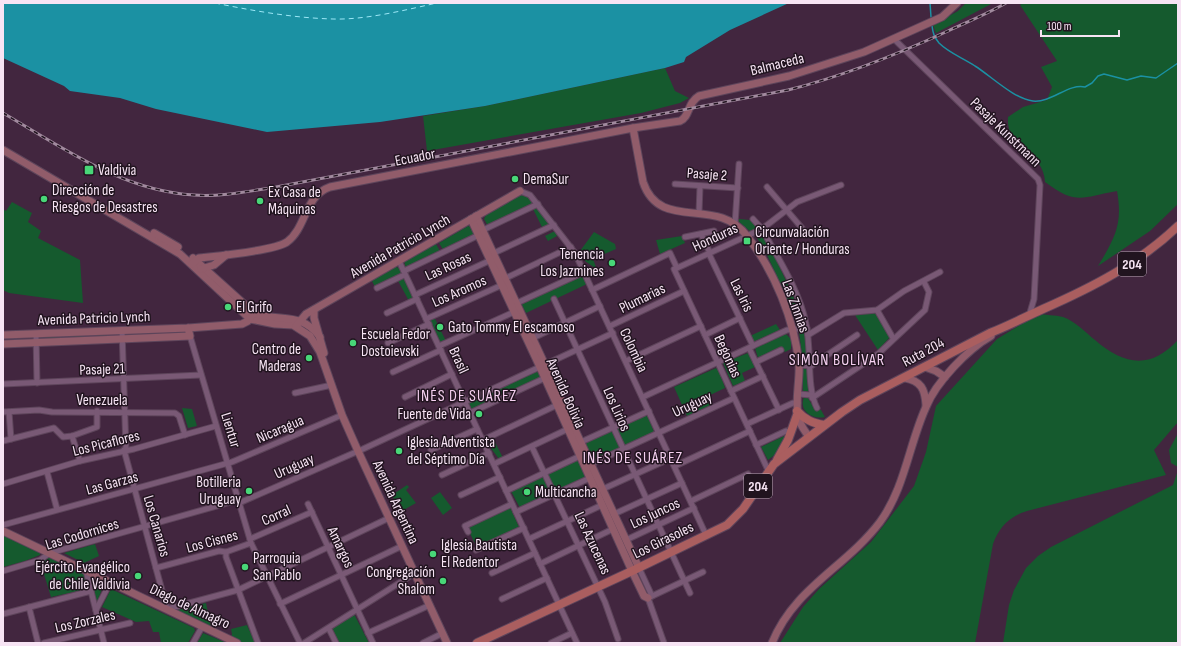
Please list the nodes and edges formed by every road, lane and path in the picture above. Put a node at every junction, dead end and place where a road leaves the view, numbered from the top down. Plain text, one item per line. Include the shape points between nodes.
1 (957, 3) edge
2 (894, 40) junction
3 (633, 128) junction
4 (3, 150) edge
5 (739, 164) dead end
6 (675, 184) dead end
7 (841, 185) dead end
8 (700, 186) junction
9 (738, 188) junction
10 (767, 188) dead end
11 (520, 191) joint
12 (538, 204) junction
13 (786, 210) junction
14 (699, 213) junction
15 (119, 217) junction
16 (474, 218) junction
17 (753, 219) dead end
18 (735, 224) junction
19 (554, 225) junction
20 (1178, 226) edge
21 (762, 229) junction
22 (714, 231) dead end
23 (481, 233) junction
24 (701, 234) junction
25 (807, 234) dead end
26 (747, 235) junction
27 (685, 237) dead end
28 (571, 247) junction
29 (710, 253) junction
30 (230, 254) junction
31 (492, 256) junction
32 (399, 261) junction
33 (194, 262) junction
34 (214, 265) junction
35 (677, 268) junction
36 (202, 269) junction
37 (584, 272) junction
38 (940, 272) dead end
39 (403, 273) junction
40 (215, 278) junction
41 (504, 282) junction
42 (924, 282) junction
43 (377, 288) dead end
44 (592, 290) junction
45 (684, 291) junction
46 (416, 297) junction
47 (554, 299) dead end
48 (517, 303) junction
49 (600, 306) junction
50 (241, 310) junction
51 (314, 310) junction
52 (877, 310) junction
53 (514, 312) junction
54 (387, 313) dead end
55 (252, 316) junction
56 (1029, 316) junction
57 (740, 318) junction
58 (426, 319) junction
59 (565, 323) junction
60 (232, 324) junction
61 (298, 324) junction
62 (429, 324) junction
63 (1011, 325) junction
64 (610, 326) junction
65 (701, 326) junction
66 (188, 328) junction
67 (807, 328) junction
68 (793, 329) junction
69 (122, 330) junction
70 (613, 332) junction
71 (36, 334) junction
72 (3, 335) edge
73 (705, 335) junction
74 (808, 335) junction
75 (857, 335) dead end
76 (190, 336) junction
77 (320, 337) junction
78 (533, 338) junction
79 (893, 338) junction
80 (123, 339) junction
81 (37, 343) junction
82 (388, 343) dead end
83 (3, 344) edge
84 (751, 347) junction
85 (440, 348) junction
86 (578, 350) junction
87 (781, 350) dead end
88 (626, 361) junction
89 (718, 362) junction
90 (756, 362) junction
91 (799, 365) junction
92 (543, 366) junction
93 (811, 366) junction
94 (925, 367) junction
95 (328, 370) junction
96 (393, 372) dead end
97 (452, 374) junction
98 (201, 375) junction
99 (763, 376) junction
100 (945, 377) junction
101 (545, 378) junction
102 (905, 378) junction
103 (124, 380) junction
104 (37, 383) junction
105 (3, 384) edge
106 (332, 385) junction
107 (731, 391) junction
108 (295, 393) dead end
109 (798, 394) junction
110 (811, 396) junction
111 (405, 397) dead end
112 (643, 397) junction
113 (734, 398) junction
114 (465, 402) junction
115 (557, 405) junction
116 (926, 405) junction
117 (817, 408) dead end
118 (779, 410) junction
119 (798, 410) junction
120 (649, 411) junction
121 (6, 412) edge
122 (97, 412) junction
123 (126, 412) junction
124 (470, 413) junction
125 (342, 415) junction
126 (747, 424) junction
127 (216, 426) junction
128 (824, 426) junction
129 (612, 428) junction
130 (477, 429) junction
131 (568, 429) junction
132 (750, 430) junction
133 (786, 430) dead end
134 (659, 432) junction
135 (185, 435) junction
136 (72, 436) junction
137 (809, 437) junction
138 (11, 439) junction
139 (483, 440) junction
140 (3, 441) edge
141 (581, 442) junction
142 (756, 445) junction
143 (532, 446) junction
144 (622, 449) junction
145 (125, 450) junction
146 (431, 450) dead end
147 (358, 451) junction
148 (489, 453) junction
149 (580, 456) junction
150 (671, 458) junction
151 (80, 461) junction
152 (227, 464) junction
153 (494, 464) junction
154 (591, 464) junction
155 (774, 464) junction
156 (675, 466) junction
157 (768, 470) junction
158 (47, 472) junction
159 (545, 473) junction
160 (748, 474) dead end
161 (442, 475) dead end
162 (634, 475) junction
163 (500, 477) junction
164 (590, 478) junction
165 (682, 483) junction
166 (3, 484) edge
167 (134, 489) junction
168 (603, 489) junction
169 (506, 491) junction
170 (555, 494) junction
171 (461, 495) dead end
172 (646, 499) junction
173 (691, 500) junction
174 (239, 501) junction
175 (308, 504) dead end
176 (512, 504) junction
177 (602, 504) junction
178 (694, 508) junction
179 (57, 510) junction
180 (312, 512) junction
181 (516, 512) junction
182 (614, 514) junction
183 (389, 518) junction
184 (567, 521) junction
185 (3, 525) edge
186 (658, 525) junction
187 (145, 527) junction
188 (524, 528) junction
189 (613, 529) junction
190 (3, 531) edge
191 (468, 532) dead end
192 (706, 535) junction
193 (529, 539) junction
194 (626, 540) junction
195 (251, 541) junction
196 (402, 546) junction
197 (579, 546) junction
198 (328, 547) junction
199 (476, 550) dead end
200 (226, 552) junction
201 (50, 553) junction
202 (535, 553) junction
203 (671, 553) junction
204 (540, 564) junction
205 (156, 568) junction
206 (635, 570) junction
207 (3, 571) edge
208 (86, 571) junction
209 (704, 572) dead end
210 (492, 573) dead end
211 (415, 574) junction
212 (341, 575) junction
213 (266, 576) junction
214 (547, 578) junction
215 (683, 580) junction
216 (110, 583) junction
217 (598, 587) junction
218 (238, 590) junction
219 (91, 591) junction
220 (690, 593) dead end
221 (650, 597) junction
222 (502, 599) dead end
223 (280, 604) junction
224 (430, 605) junction
225 (559, 605) junction
226 (29, 607) junction
227 (167, 609) junction
228 (96, 610) junction
229 (357, 610) junction
230 (3, 614) edge
231 (130, 623) dead end
232 (202, 627) junction
233 (329, 629) junction
234 (101, 630) junction
235 (368, 633) junction
236 (443, 633) junction
237 (572, 633) junction
238 (618, 638) dead end
239 (38, 643) edge
240 (44, 643) edge
241 (104, 643) edge
242 (193, 643) edge
243 (237, 643) edge
244 (258, 643) edge
245 (300, 643) edge
246 (304, 643) edge
247 (336, 643) edge
248 (373, 643) edge
249 (422, 643) edge
250 (447, 643) edge
251 (477, 643) edge
252 (551, 643) edge
253 (577, 643) edge
254 (664, 643) edge
255 (772, 643) edge

1 - 2 main road, Balmaceda via 942,17
2 - 3 main road, Balmaceda via 804,72 699,96 690,103 682,121
2 - 56 street, Pasaje Kunstmann via 1038,179 1040,184 1034,290
3 - 14 main road, Las Zinnias via 644,182 649,194 662,206 674,212
3 - 30 main road, Ecuador via 330,187 314,198 297,231 287,242
4 - 15 main road
5 - 9 street
6 - 8 street, Pasaje 2
7 - 13 street, Honduras via 797,202
8 - 9 street, Pasaje 2
8 - 14 street
9 - 18 street
10 - 13 street
11 - 12 street, Colombia via 530,195
11 - 16 main road, Avenida Patricio Lynch
12 - 19 street, Colombia
12 - 23 street
13 - 21 street, Honduras
13 - 25 street
14 - 18 main road, Las Zinnias via 719,216
15 - 33 main road
15 - 33 main road via 132,221 169,242
16 - 23 main road, Avenida Bolivia
16 - 32 main road, Avenida Patricio Lynch
17 - 21 street
18 - 26 main road, Las Zinnias
19 - 28 street, Colombia
19 - 31 street, Las Rosas
20 - 56 main road, Ruta 204 / 204 via 1151,250 1120,271
21 - 26 street, Honduras
21 - 67 street via 802,308
22 - 24 street
23 - 31 main road, Avenida Bolivia
23 - 39 street
24 - 27 street
24 - 29 street, Las Iris
26 - 29 street, Honduras
26 - 68 main road, Las Zinnias via 770,273
28 - 37 street, Colombia
28 - 41 street, Los Aromos
29 - 35 street, Honduras
29 - 57 street, Las Iris
30 - 33 main road, Ecuador
30 - 34 main road, Ecuador
31 - 41 main road, Avenida Bolivia
31 - 46 street, Las Rosas
32 - 39 street, Brasil
32 - 51 main road, Avenida Patricio Lynch
33 - 36 main road
34 - 36 main road, Ecuador
34 - 40 main road
35 - 44 street, Begonias via 670,253
35 - 45 street, Begonias via 674,270
36 - 40 main road
36 - 50 main road
37 - 44 street, Colombia
37 - 48 street
38 - 42 street
39 - 43 street
39 - 46 street, Brasil
40 - 55 main road
41 - 48 main road, Avenida Bolivia
41 - 53 main road, Avenida Bolivia
41 - 58 street, Los Aromos
42 - 52 street via 904,291
42 - 79 street via 929,292 925,310
44 - 49 street, Colombia
45 - 64 street, Plumarias
45 - 65 street, Begonias
46 - 54 street, Las Rosas
46 - 58 street, Brasil
47 - 59 street, Los Lirios
48 - 78 main road, Avenida Bolivia
49 - 59 street
49 - 64 street, Colombia
50 - 55 main road
50 - 60 main road via 239,320
51 - 61 main road, Avenida Patricio Lynch via 306,314
51 - 77 main road, Avenida Argentina
52 - 74 street via 844,313
52 - 79 street
53 - 85 street
53 - 92 main road, Avenida Bolivia
55 - 60 main road, Avenida Patricio Lynch via 244,323
55 - 61 main road via 262,322
56 - 63 main road, Ruta 204 / 204
57 - 73 street
57 - 84 street, Las Iris
58 - 62 street, Brasil
59 - 78 street
59 - 86 street, Los Lirios
60 - 66 main road, Avenida Patricio Lynch
61 - 77 main road via 312,329
61 - 95 main road, Avenida Argentina via 313,340
62 - 82 street
62 - 85 street, Brasil
63 - 94 main road, Ruta 204 / 204 via 990,333
63 - 100 main road via 966,354
64 - 70 street, Colombia
65 - 73 street, Begonias
65 - 88 street
66 - 69 main road, Avenida Patricio Lynch
66 - 76 main road, Lientur
67 - 68 street, Uruguay
67 - 74 street
68 - 84 street, Uruguay
68 - 91 main road, Las Zinnias
69 - 71 main road, Avenida Patricio Lynch
69 - 80 street, Los Canarios
70 - 86 street, Uruguay
70 - 88 street, Colombia
71 - 72 main road, Avenida Patricio Lynch
71 - 81 street
73 - 89 street, Begonias
74 - 93 street
75 - 93 street
76 - 80 main road, Avenida Patricio Lynch
76 - 98 street, Lientur
77 - 95 main road, Avenida Argentina
78 - 92 main road, Avenida Bolivia
79 - 110 street via 878,354
80 - 81 main road, Avenida Patricio Lynch
80 - 103 street, Los Canarios
81 - 83 main road, Avenida Patricio Lynch
81 - 104 street
84 - 89 street, Uruguay
84 - 90 street, Las Iris
85 - 96 street
85 - 97 street, Brasil
86 - 92 street, Uruguay
86 - 129 street, Los Lirios
87 - 90 street
88 - 112 street, Colombia
89 - 107 street, Begonias
89 - 112 street, Uruguay
90 - 99 street, Las Iris
91 - 93 street
91 - 109 main road, Las Zinnias
92 - 101 main road, Avenida Bolivia
92 - 114 street, Uruguay
92 - 141 main road, Avenida Bolivia
93 - 110 street
94 - 100 main road via 936,370
94 - 102 main road, Ruta 204 / 204
95 - 106 main road, Avenida Argentina
97 - 111 street
97 - 114 street, Brasil
98 - 103 street, Pasaje 21
98 - 127 street, Lientur
99 - 107 street
99 - 118 street, Las Iris
100 - 116 main road
101 - 115 main road, Avenida Bolivia
101 - 124 street
102 - 116 main road via 922,386
102 - 128 main road, Ruta 204 / 204 via 851,406
103 - 104 street, Pasaje 21
103 - 123 street, Los Canarios
104 - 105 street, Pasaje 21
106 - 108 street
106 - 125 main road, Avenida Argentina
107 - 113 street, Begonias
109 - 110 street
109 - 119 main road, Las Zinnias
110 - 117 street
112 - 120 street, Colombia
113 - 126 street, Begonias
113 - 134 street, Uruguay
114 - 124 street, Brasil
114 - 147 street, Uruguay
115 - 131 main road, Avenida Bolivia
115 - 139 street
116 - 255 main road via 898,491 886,514 868,536 801,597 782,622
118 - 119 street via 793,403
118 - 126 street
119 - 128 main road via 806,419
119 - 137 main road, Las Zinnias
119 - 155 main road via 788,440
120 - 129 street
120 - 134 street, Colombia
121 - 122 street, Venezuela
121 - 138 street
122 - 123 street, Venezuela
122 - 136 street via 97,427
123 - 135 street, Venezuela via 175,413 179,416
123 - 145 street, Los Canarios
124 - 130 street, Brasil
125 - 147 main road, Avenida Argentina
125 - 152 street, Nicaragua
126 - 132 street, Begonias
127 - 135 street, Los Picaflores
127 - 152 street, Lientur
128 - 137 main road, Ruta 204 / 204
129 - 141 street
129 - 144 street, Los Lirios
130 - 139 street, Brasil
130 - 146 street
131 - 143 street
131 - 149 main road, Avenida Bolivia
132 - 142 street, Begonias
132 - 156 street
133 - 142 street
134 - 144 street, Uruguay
134 - 150 street, Colombia
135 - 145 street, Los Picaflores
136 - 138 street via 63,437 54,428
136 - 151 street
137 - 155 main road, Ruta 204 / 204
138 - 140 street
139 - 148 street, Brasil
141 - 154 main road, Avenida Bolivia
142 - 157 street, Begonias
143 - 153 street
143 - 159 street, Las Azucenas
144 - 154 street, Uruguay
144 - 162 street, Los Lirios
145 - 151 street, Los Picaflores
145 - 167 street, Los Canarios
147 - 174 street, Uruguay
147 - 183 main road, Avenida Argentina
148 - 153 street, Brasil
148 - 161 street
149 - 159 street
149 - 164 main road, Avenida Bolivia
150 - 156 street, Colombia
150 - 162 street
151 - 158 street, Los Picaflores
152 - 167 street, Las Garzas
152 - 174 street, Lientur
153 - 163 street, Brasil
154 - 168 main road, Avenida Bolivia
155 - 157 main road, Ruta 204 / 204
156 - 165 street, Colombia
157 - 192 main road, Ruta 204 / 204 via 736,516
158 - 166 street, Los Picaflores
158 - 179 street
159 - 169 street
159 - 170 street, Las Azucenas
160 - 173 street
162 - 168 street
162 - 172 street, Los Lirios
163 - 169 street, Brasil
163 - 171 street
164 - 170 street
164 - 177 main road, Avenida Bolivia
165 - 172 street
165 - 173 street, Colombia
167 - 179 street, Las Garzas
167 - 187 street, Los Canarios
168 - 182 main road, Avenida Bolivia
169 - 176 street, Brasil
170 - 181 street
170 - 184 street, Las Azucenas
172 - 182 street
172 - 186 street, Los Lirios
173 - 178 street, Colombia
174 - 187 street, Uruguay
174 - 195 street, Lientur
175 - 180 street, Amargos
176 - 181 street, Brasil
176 - 191 street via 465,526
177 - 184 street
177 - 189 main road, Avenida Bolivia
178 - 186 street, Los Juncos
178 - 192 street, Colombia
179 - 185 street, Las Garzas
180 - 195 street, Corral
180 - 198 street, Amargos
181 - 188 street, Brasil
182 - 194 main road, Avenida Bolivia
183 - 196 main road, Avenida Argentina
183 - 198 street
184 - 193 street
184 - 197 street, Las Azucenas
186 - 194 street, Los Juncos
186 - 203 street, Los Lirios
187 - 201 street, Las Codornices
187 - 205 street, Los Canarios
188 - 193 street, Brasil
188 - 199 street
189 - 197 street
189 - 206 main road, Avenida Bolivia
190 - 201 main road, Diego de Almagro
192 - 203 main road, Los Girasoles
193 - 202 street, Brasil
194 - 206 main road, Avenida Bolivia
195 - 200 street, Los Cisnes
195 - 213 street, Lientur
196 - 211 main road, Avenida Argentina
196 - 212 street
197 - 204 street
197 - 217 street, Las Azucenas
198 - 212 street, Amargos
198 - 213 street
200 - 205 street, Los Cisnes via 219,551
200 - 218 street
201 - 207 street, Las Codornices via 40,560
201 - 208 main road, Diego de Almagro
202 - 204 street, Brasil
202 - 210 street
203 - 206 main road, Los Girasoles
203 - 215 street, Los Lirios
204 - 214 street, Brasil
205 - 227 street, Los Canarios
206 - 217 main road, Las Azucenas
206 - 221 main road, Avenida Bolivia via 644,596
208 - 216 main road, Diego de Almagro
208 - 219 street
209 - 215 street
211 - 224 main road, Avenida Argentina
211 - 229 street
212 - 223 street
212 - 229 street, Amargos
213 - 218 street
213 - 223 street, Lientur
214 - 222 street
214 - 225 street, Brasil
215 - 220 street, Los Lirios
215 - 221 street
216 - 227 main road, Diego de Almagro
216 - 228 street
217 - 225 main road, Las Azucenas
217 - 238 street, Las Azucenas
218 - 227 street
218 - 244 street
219 - 226 street
219 - 228 street
221 - 254 street
223 - 245 street, Lientur
224 - 235 street
224 - 236 main road, Avenida Argentina
225 - 237 street, Brasil
225 - 251 main road, Las Azucenas
226 - 230 street
226 - 239 street, Los Zorzales
227 - 232 main road, Diego de Almagro
228 - 234 street
229 - 233 street
229 - 235 street, Amargos
231 - 234 street, Los Zorzales
232 - 242 street
232 - 243 main road, Diego de Almagro
233 - 246 street
233 - 247 street
234 - 240 street, Los Zorzales
234 - 241 street
235 - 248 street, Amargos
236 - 249 street
236 - 250 main road, Avenida Argentina
237 - 252 street
237 - 253 street, Brasil

